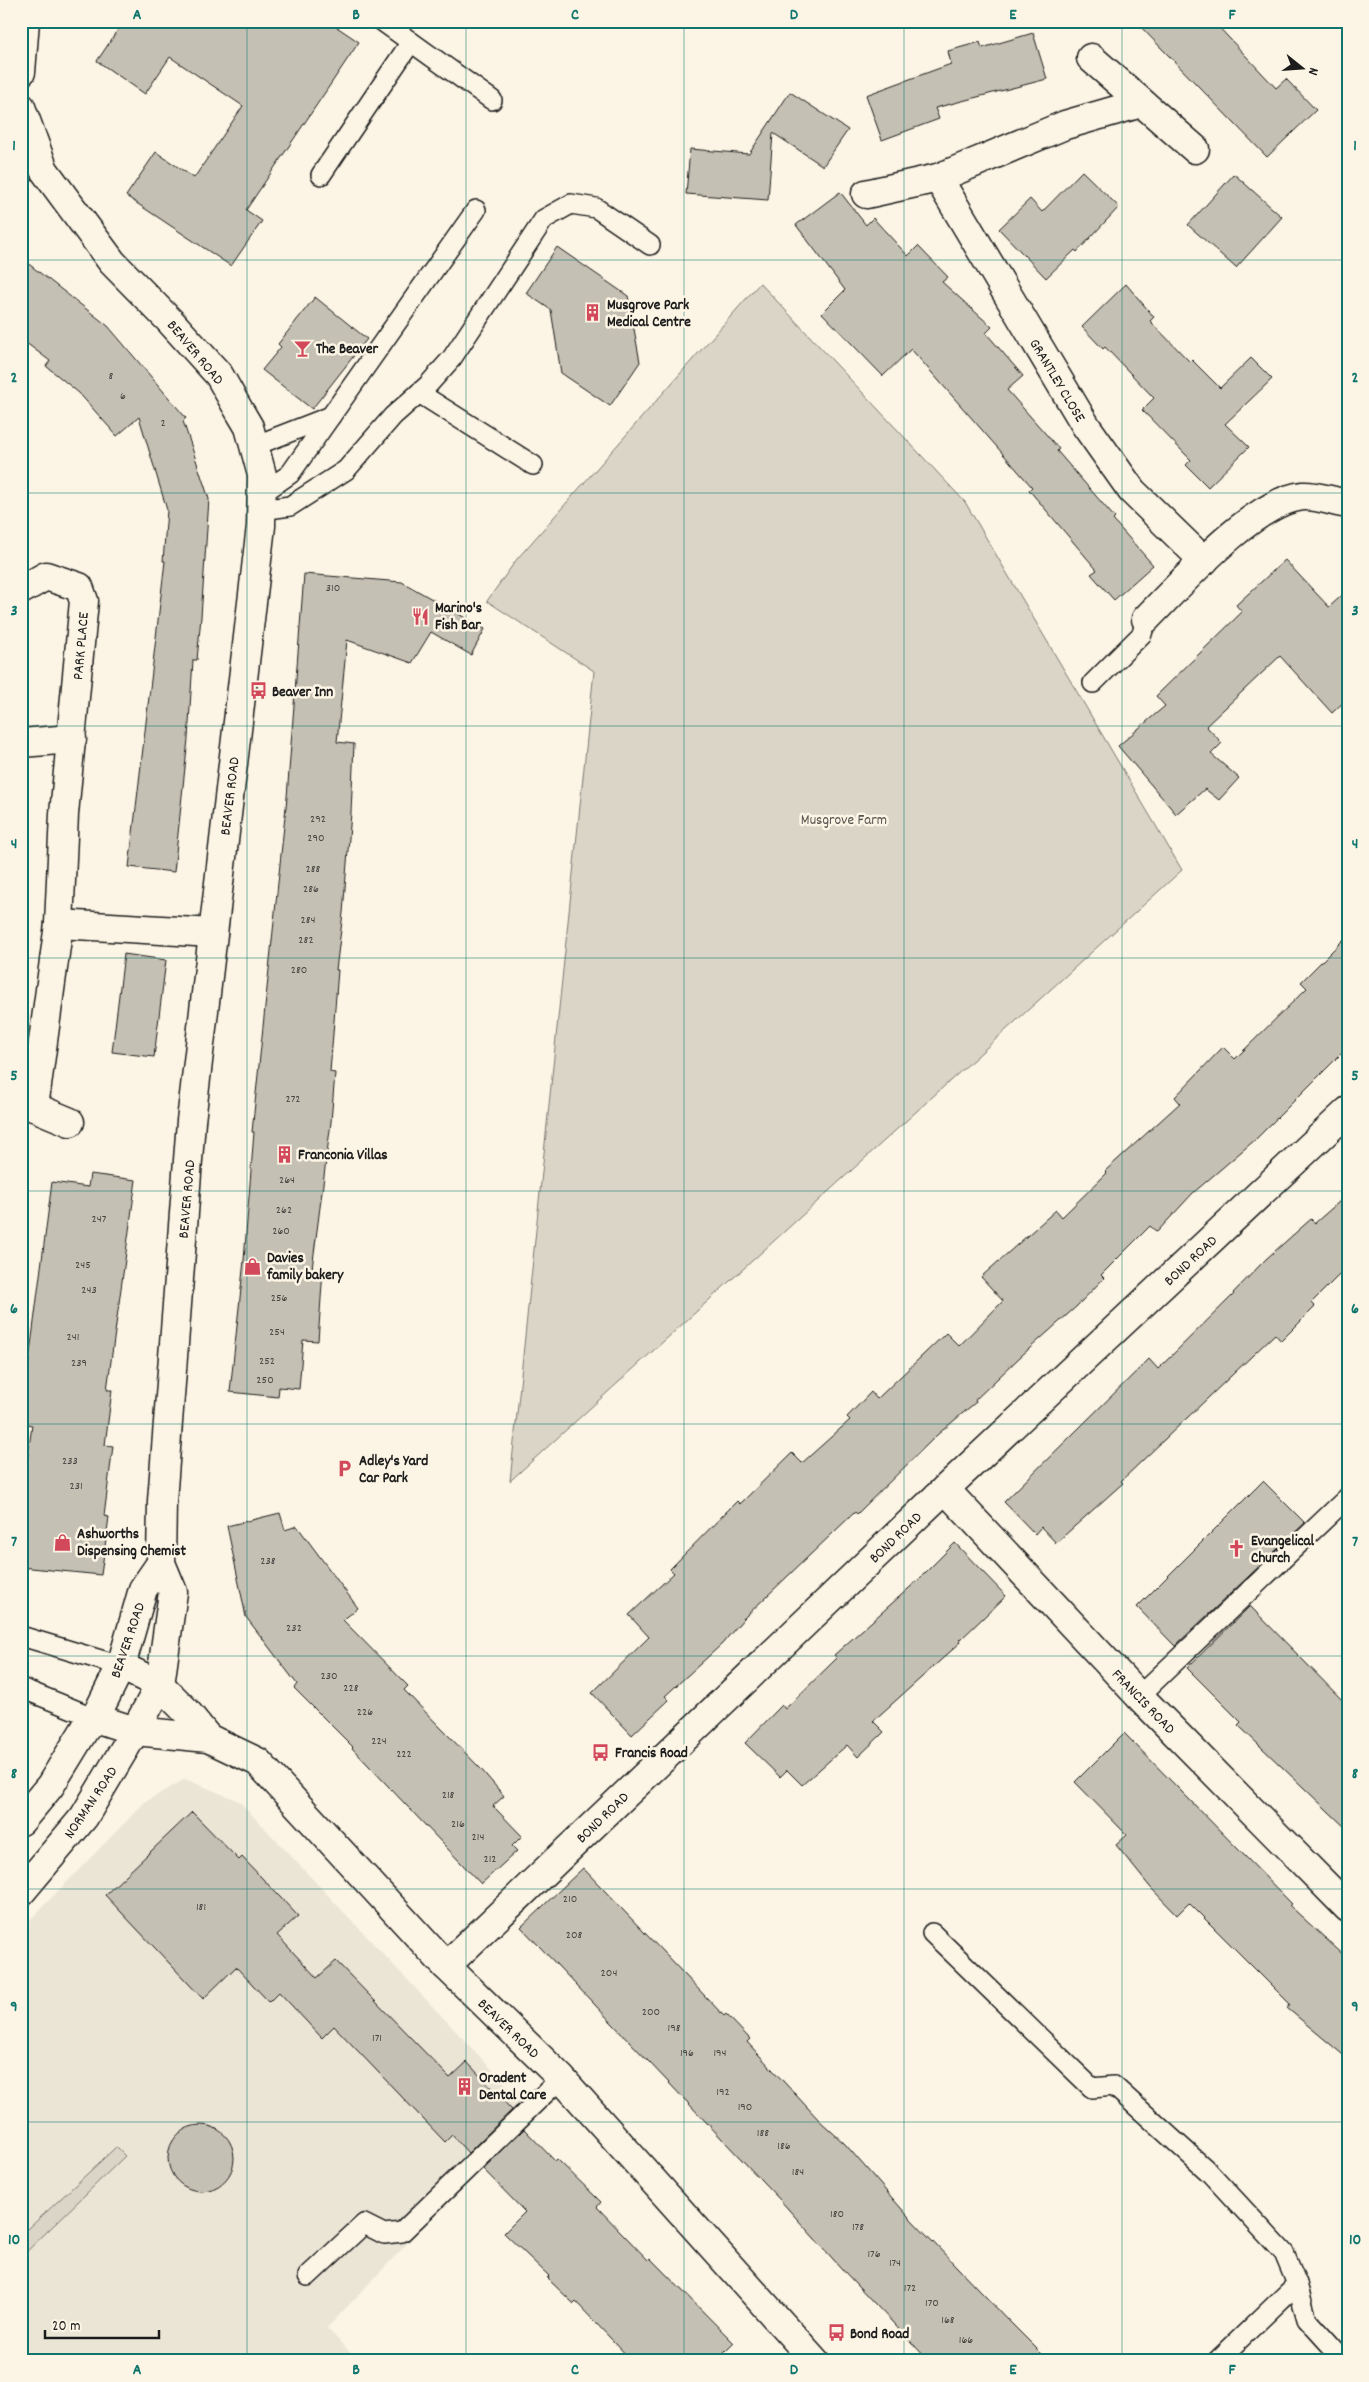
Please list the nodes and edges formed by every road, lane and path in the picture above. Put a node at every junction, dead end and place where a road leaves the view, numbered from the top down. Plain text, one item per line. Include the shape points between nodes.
1 (25, 21) edge
2 (382, 21) edge
3 (411, 42) junction
4 (1091, 58) dead end
5 (21, 72) edge
6 (492, 100) dead end
7 (1140, 103) junction
8 (21, 107) edge
9 (1195, 149) dead end
10 (321, 175) dead end
11 (938, 178) junction
12 (866, 194) dead end
13 (476, 210) dead end
14 (650, 245) dead end
15 (419, 393) junction
16 (331, 416) junction
17 (254, 446) junction
18 (533, 465) dead end
19 (261, 502) junction
20 (1348, 504) edge
21 (1204, 561) junction
22 (21, 590) edge
23 (1146, 619) joint
24 (1093, 683) dead end
25 (72, 739) junction
26 (21, 743) edge
27 (59, 924) junction
28 (213, 933) junction
29 (28, 1104) edge
30 (1348, 1111) edge
31 (70, 1122) dead end
32 (945, 1490) junction
33 (1348, 1497) edge
34 (161, 1563) junction
35 (21, 1636) edge
36 (120, 1666) junction
37 (160, 1686) junction
38 (21, 1688) edge
39 (1139, 1696) junction
40 (94, 1718) junction
41 (135, 1731) junction
42 (208, 1738) junction
43 (21, 1821) edge
44 (21, 1892) edge
45 (1348, 1908) edge
46 (932, 1933) dead end
47 (446, 1966) junction
48 (561, 2078) junction
49 (308, 2276) dead end
50 (1297, 2284) junction
51 (815, 2361) edge
52 (1217, 2361) edge
53 (1345, 2361) edge

1 - 5 street
2 - 3 lane
3 - 6 lane
3 - 10 lane
4 - 7 street
7 - 9 street
7 - 11 street via 1065,125
8 - 17 street, BEAVER ROAD via 44,170 112,262 219,375 249,427
11 - 12 street
11 - 21 street, GRANTLEY CLOSE via 1086,426 1132,491
13 - 16 lane
14 - 15 lane via 596,208 571,204 544,220 452,358
15 - 18 lane
15 - 19 lane via 392,416 346,470 290,506
16 - 17 lane
16 - 19 lane via 290,474
17 - 19 street, BEAVER ROAD via 262,475
19 - 28 street, BEAVER ROAD via 260,536
20 - 21 street via 1302,496 1282,502 1252,519
21 - 23 street
22 - 25 street, PARK PLACE via 46,576 79,587 84,601
23 - 24 lane via 1142,634
25 - 26 street
25 - 27 street, PARK PLACE via 64,814
27 - 28 street
27 - 29 street, PARK PLACE
28 - 34 street, BEAVER ROAD via 192,1121 163,1492
29 - 31 street
30 - 32 street, BOND ROAD
32 - 39 street, FRANCIS ROAD
32 - 47 street, BOND ROAD
33 - 39 lane
34 - 36 street, BEAVER ROAD via 143,1589
34 - 37 street, BEAVER ROAD via 173,1592
35 - 36 lane
36 - 37 street
36 - 40 street, BEAVER ROAD
37 - 41 street, BEAVER ROAD
37 - 42 street, BEAVER ROAD
38 - 40 lane
39 - 45 street, FRANCIS ROAD
40 - 41 street
40 - 43 street via 50,1786
41 - 42 street, BEAVER ROAD
41 - 44 street, NORMAN ROAD via 84,1816
42 - 47 street, BEAVER ROAD via 258,1762
46 - 50 lane via 1092,2088 1114,2086 1210,2173 1284,2253
47 - 48 street, BEAVER ROAD
48 - 49 lane via 402,2232 384,2234 364,2224
48 - 51 street, BEAVER ROAD
50 - 52 lane
50 - 53 lane via 1307,2319

